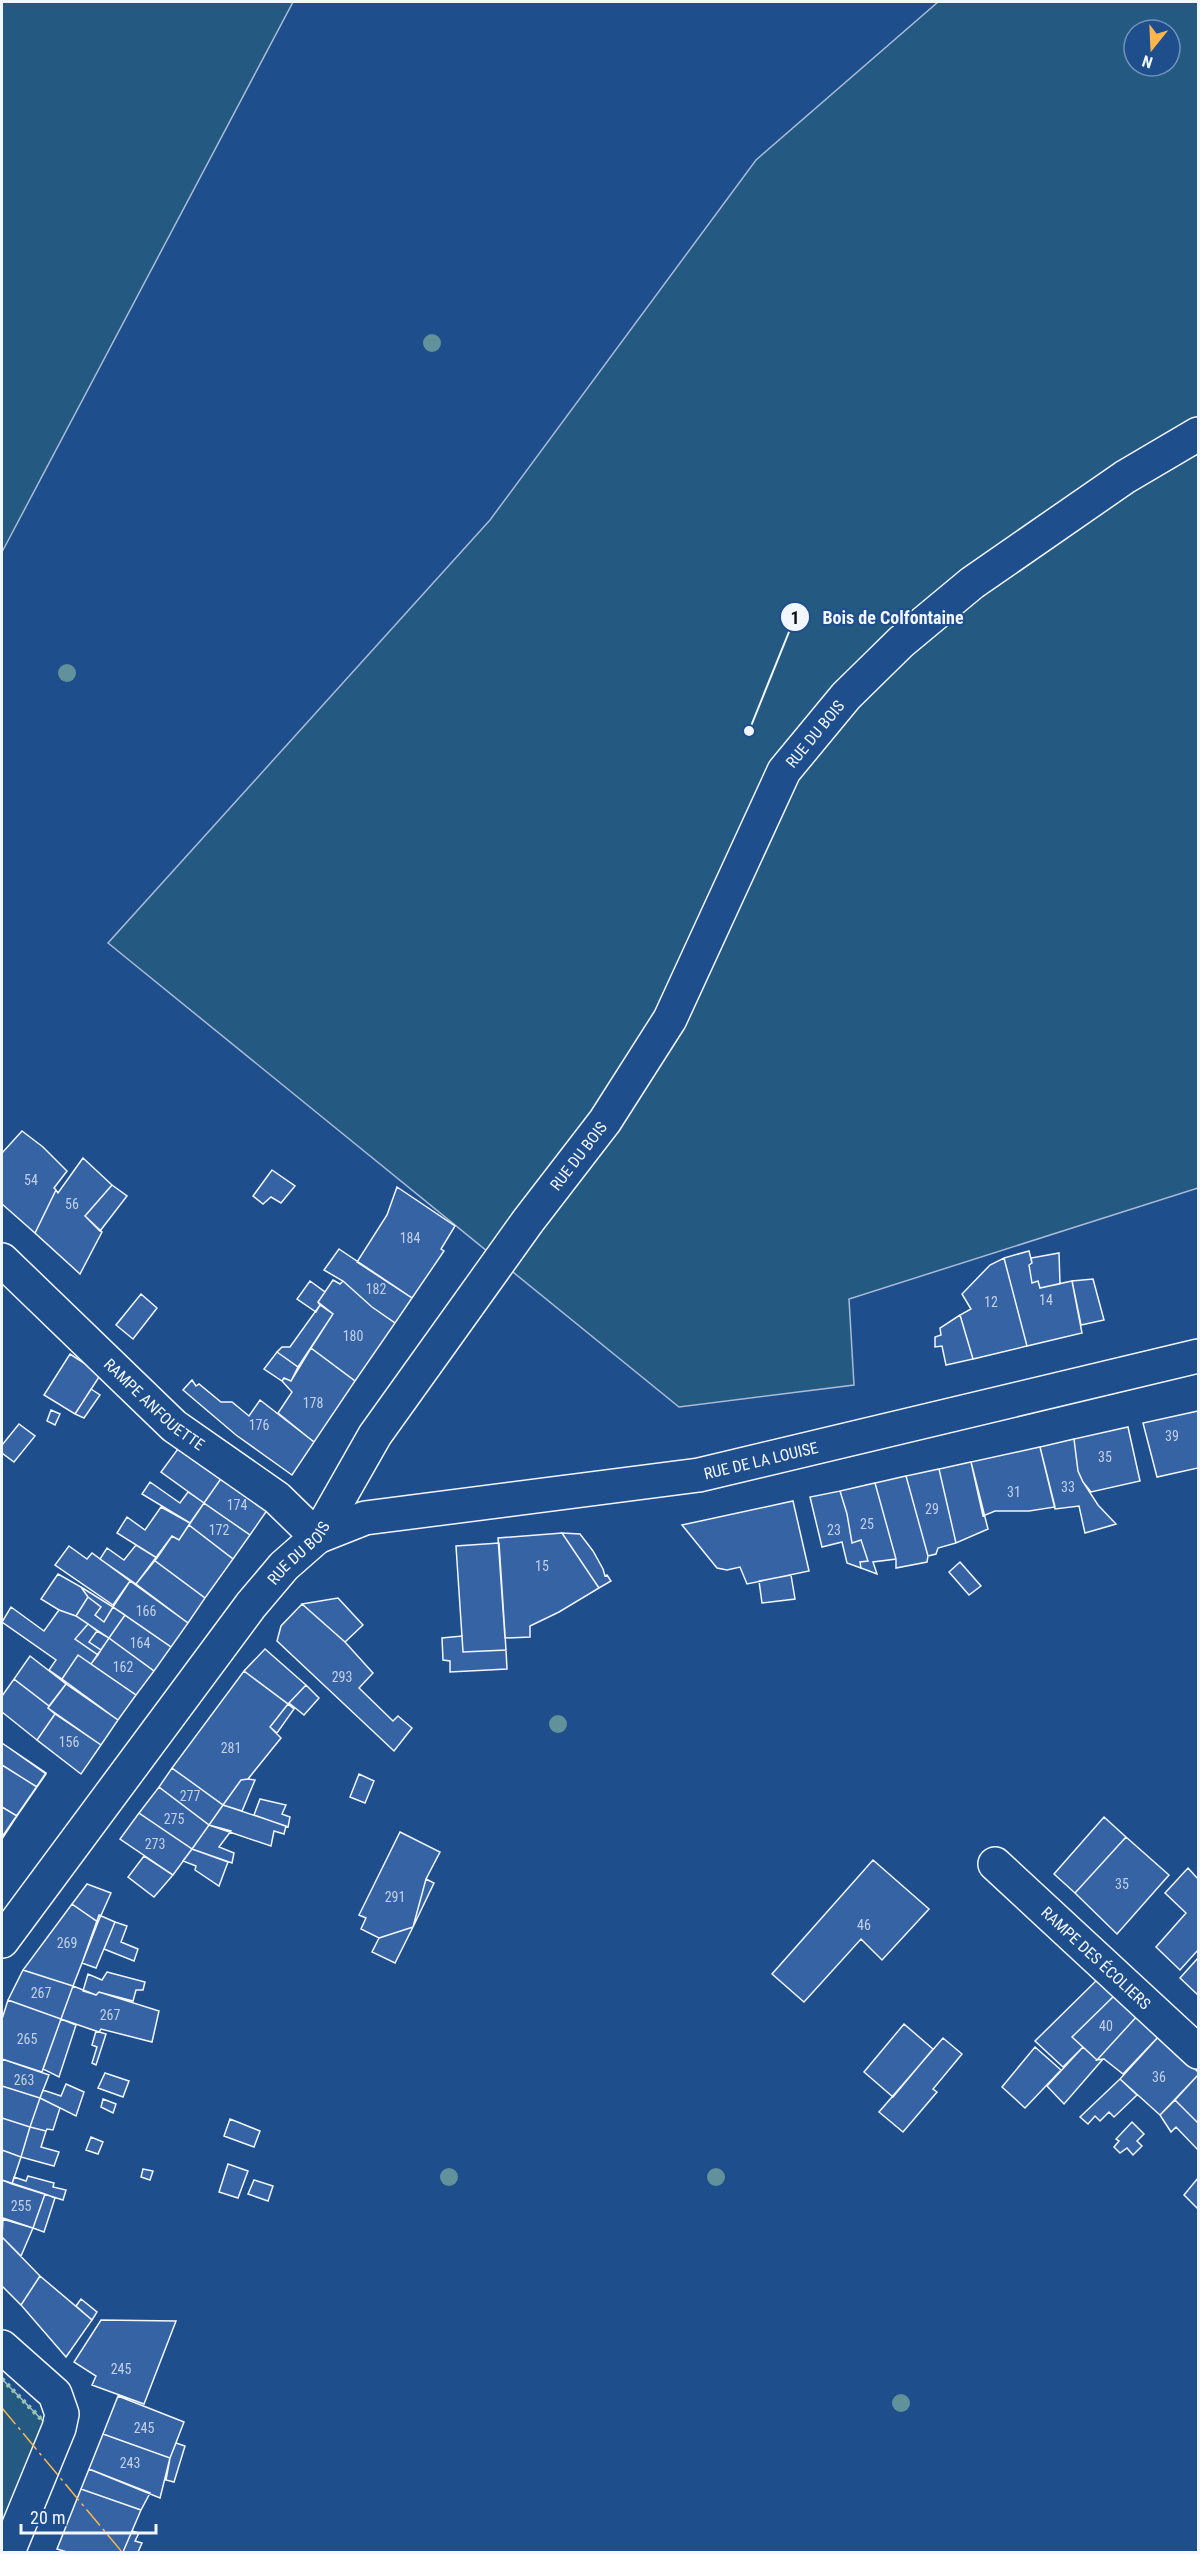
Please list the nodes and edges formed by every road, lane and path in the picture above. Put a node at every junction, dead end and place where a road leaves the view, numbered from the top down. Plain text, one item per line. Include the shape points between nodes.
1 (1198, 434) edge
2 (2, 1260) edge
3 (1198, 1356) edge
4 (317, 1537) junction
5 (995, 1864) dead end
6 (2, 1941) edge
7 (1198, 2052) edge
8 (2, 2347) edge
9 (8, 2553) edge

1 - 4 street, RUE DU BOIS via 1125,477 972,583 846,696 784,771 670,1019 605,1121 528,1221 375,1435
2 - 4 street, RAMPE ANFOUETTE via 174,1426 277,1498
3 - 4 street, RUE DE LA LOUISE via 699,1475 365,1518
4 - 6 street, RUE DU BOIS via 284,1566 251,1605
5 - 7 street, RAMPE DES ÉCOLIERS
8 - 9 street via 55,2394 62,2414

